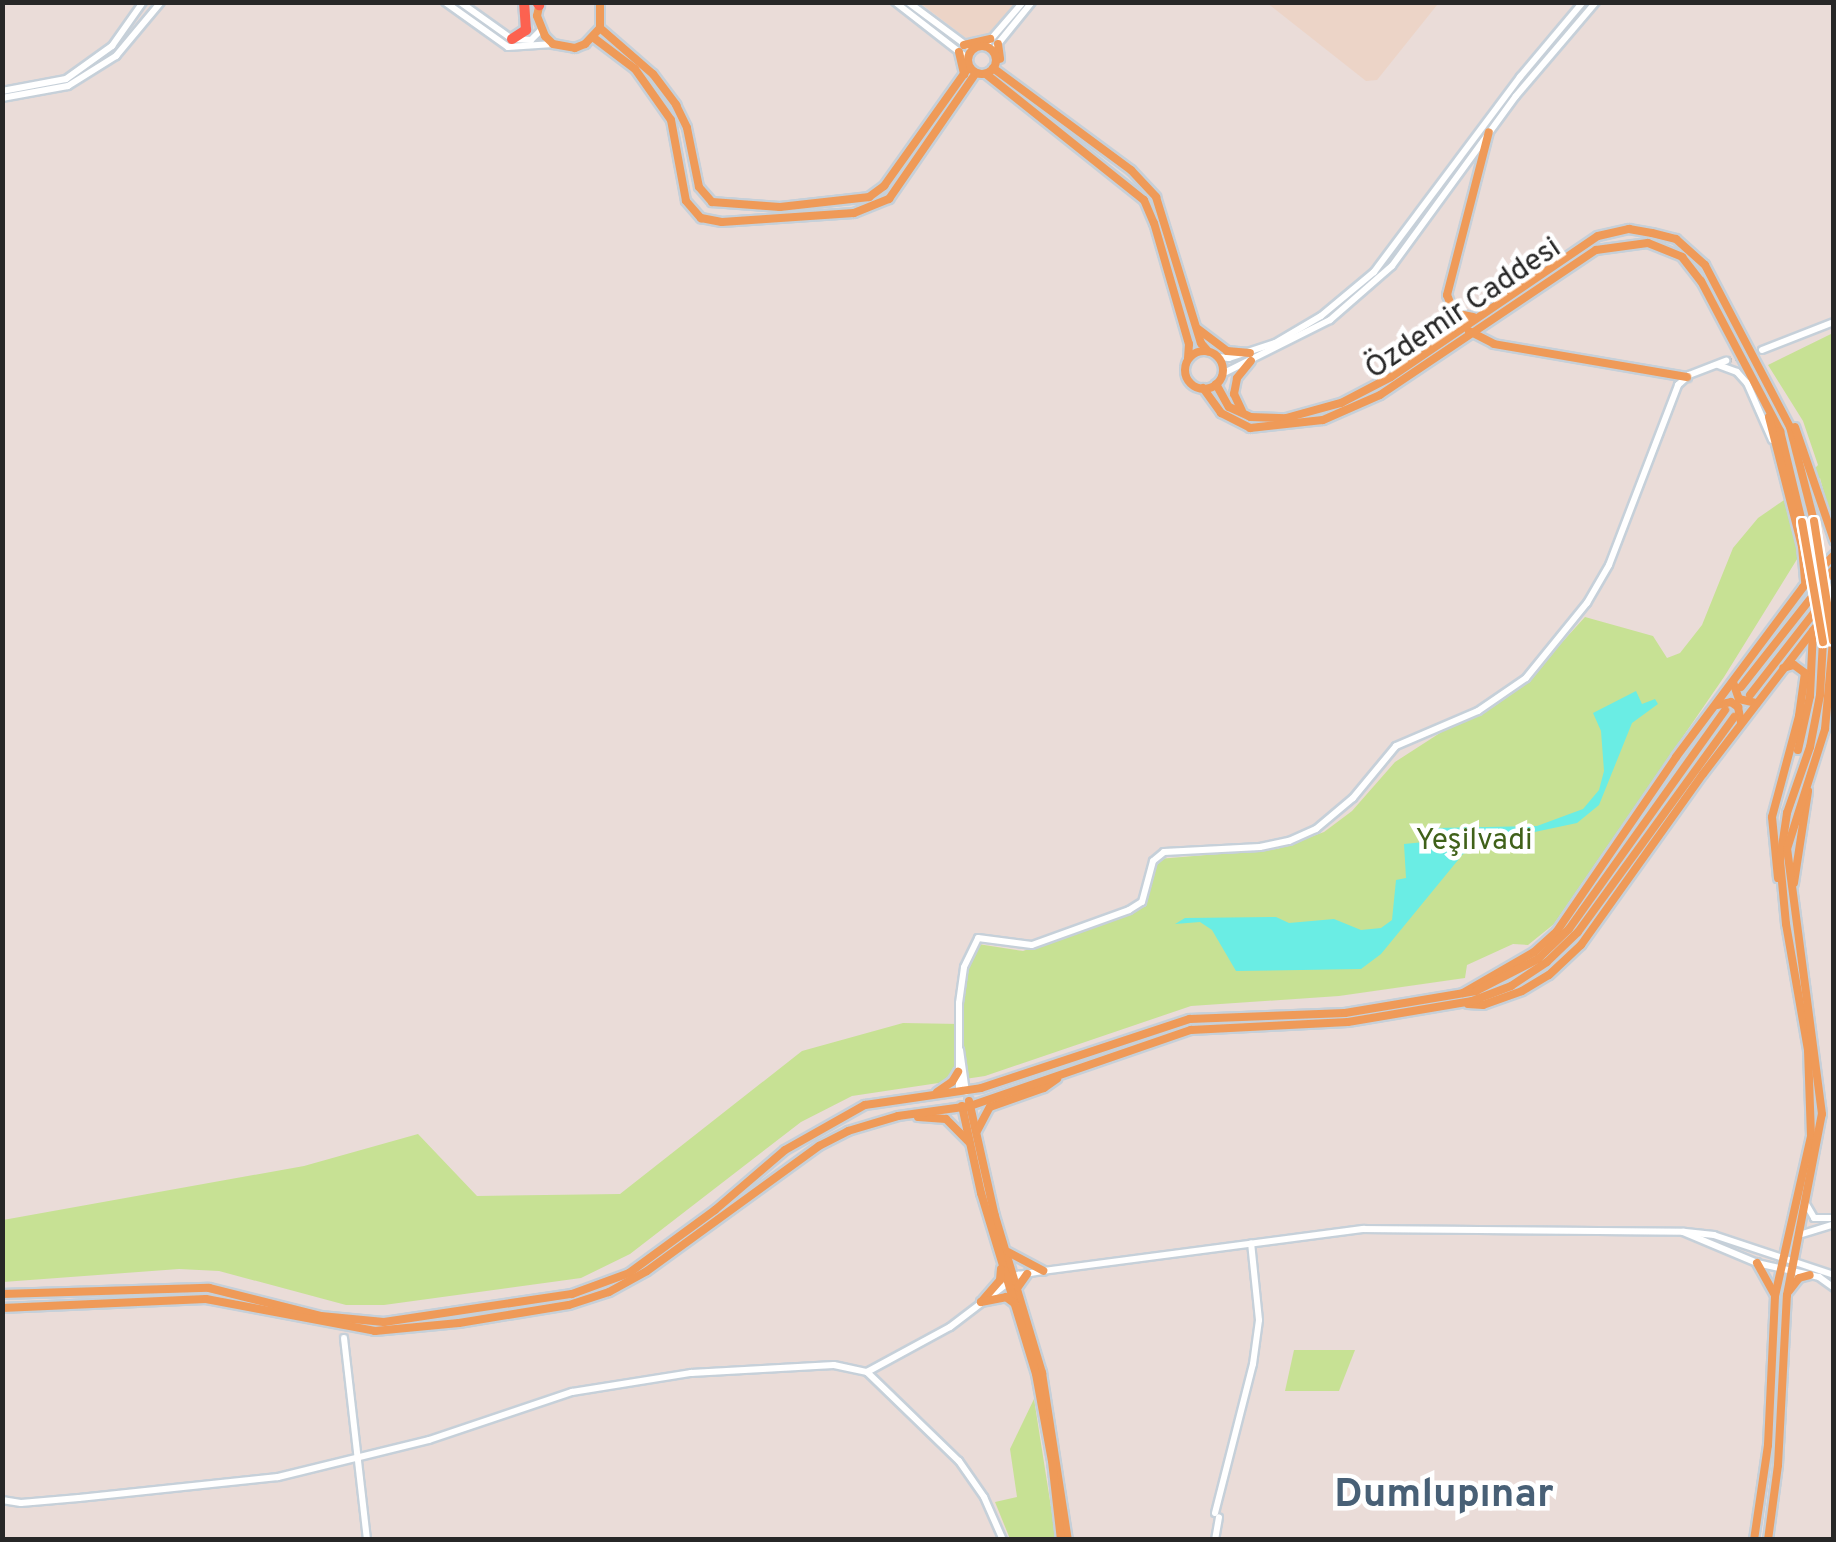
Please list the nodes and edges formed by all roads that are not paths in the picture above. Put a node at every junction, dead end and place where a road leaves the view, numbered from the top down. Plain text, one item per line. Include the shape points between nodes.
1 (143, 2) edge
2 (161, 2) edge
3 (445, 2) edge
4 (460, 2) edge
5 (524, 2) edge
6 (600, 2) edge
7 (894, 2) edge
8 (908, 2) edge
9 (1023, 2) edge
10 (1032, 2) edge
11 (1583, 2) edge
12 (1596, 2) edge
13 (539, 3) edge
14 (600, 28) junction
15 (541, 30) junction
16 (594, 38) junction
17 (512, 39) junction
18 (554, 44) junction
19 (991, 45) junction
20 (976, 66) junction
21 (2, 95) edge
22 (1489, 132) junction
23 (1473, 317) junction
24 (1834, 322) edge
25 (1196, 327) junction
26 (1469, 332) junction
27 (1762, 350) tunnel mouth
28 (1208, 351) junction
29 (1218, 357) junction
30 (1251, 357) junction
31 (1188, 358) junction
32 (1726, 361) tunnel mouth
33 (1717, 364) junction
34 (1222, 374) junction
35 (1686, 378) junction
36 (1216, 384) junction
37 (1769, 384) junction
38 (1202, 388) junction
39 (1762, 394) junction
40 (1250, 417) junction
41 (1784, 469) junction
42 (1834, 540) edge
43 (1834, 556) edge
44 (1834, 570) edge
45 (1834, 587) edge
46 (1803, 588) junction
47 (1834, 603) edge
48 (1816, 623) junction
49 (1834, 641) edge
50 (1783, 668) junction
51 (1737, 685) junction
52 (1753, 699) junction
53 (1714, 707) junction
54 (1725, 710) dead end
55 (1738, 720) junction
56 (1798, 750) dead end
57 (1808, 790) dead end
58 (1783, 900) junction
59 (1794, 908) junction
60 (1460, 999) junction
61 (958, 1039) junction
62 (958, 1072) junction
63 (1064, 1074) junction
64 (963, 1092) junction
65 (932, 1095) junction
66 (966, 1106) junction
67 (898, 1116) junction
68 (975, 1136) junction
69 (971, 1145) junction
70 (1806, 1204) junction
71 (1834, 1221) edge
72 (1683, 1232) junction
73 (1798, 1236) junction
74 (1251, 1243) junction
75 (1004, 1246) junction
76 (1002, 1260) junction
77 (1757, 1263) junction
78 (1786, 1265) junction
79 (1043, 1271) junction
80 (1028, 1274) junction
81 (1810, 1274) junction
82 (1834, 1274) edge
83 (1011, 1280) junction
84 (1834, 1288) edge
85 (1018, 1291) junction
86 (2, 1294) edge
87 (1787, 1295) junction
88 (1775, 1296) junction
89 (980, 1302) junction
90 (1016, 1305) junction
91 (2, 1308) edge
92 (344, 1338) dead end
93 (867, 1372) junction
94 (356, 1458) junction
95 (2, 1500) edge
96 (366, 1540) edge
97 (1003, 1540) edge
98 (1064, 1540) edge
99 (1215, 1540) edge
100 (1754, 1540) edge
101 (1768, 1540) edge

1 - 21 street via 112,46 66,79
2 - 21 street via 116,56 68,86
3 - 18 street via 508,47
4 - 17 street
5 - 17 highway via 526,30
6 - 14 main road
7 - 20 street
8 - 20 street
9 - 19 street
10 - 19 street
11 - 30 street via 1374,272 1321,316
12 - 22 street
13 - 15 main road
14 - 16 main road
14 - 20 main road via 653,74 676,105 698,186 712,202 780,206 869,197
15 - 17 street via 525,42
15 - 18 main road
16 - 18 main road via 575,48
16 - 20 main road via 635,69 671,120 686,201 701,218 722,222 854,213 889,199
19 - 20 main road
19 - 20 main road
20 - 25 main road via 1131,170 1156,197
20 - 31 main road via 1144,200
22 - 23 main road via 1447,295 1454,313
22 - 30 street via 1392,266 1330,320
23 - 37 main road, Özdemir Caddesi via 1598,236 1652,233 1676,239 1705,265
23 - 40 main road, Özdemir Caddesi via 1391,377 1341,403 1286,418
24 - 27 street
25 - 28 main road
25 - 30 main road via 1226,351
26 - 35 main road via 1494,344
26 - 38 main road, Özdemir Caddesi via 1380,395 1324,420 1250,428 1221,413
26 - 39 main road, Özdemir Caddesi via 1596,250 1648,243 1682,257 1701,281
28 - 29 main road
28 - 31 main road
29 - 30 street
29 - 34 main road
30 - 34 street
30 - 40 main road via 1234,394
31 - 38 main road via 1187,379
32 - 33 street
33 - 35 street
33 - 41 street via 1747,383
34 - 36 main road
35 - 61 street via 1609,565 1526,678 1478,710 1396,746 1353,798 1316,829 1260,846 1164,852 1154,861 1142,902 1129,910 1032,946 978,938 964,967
36 - 38 main road
36 - 40 main road via 1229,406
37 - 42 main road via 1807,454
37 - 49 main road, Özdemir Caddesi, bridge via 1800,456
39 - 41 main road
39 - 58 main road, Özdemir Caddesi, bridge via 1790,461 1823,642 1810,747 1782,832
41 - 46 main road via 1806,571
43 - 46 main road
44 - 51 main road
45 - 52 main road
46 - 51 main road
47 - 48 main road
48 - 50 main road
48 - 56 main road
49 - 59 main road, Özdemir Caddesi via 1825,729 1788,849
50 - 52 main road
50 - 58 main road via 1794,665 1805,673 1772,817
51 - 52 main road via 1738,700
51 - 53 main road
52 - 55 main road
53 - 55 main road via 1731,702 1741,713
53 - 60 main road via 1556,931
54 - 60 main road via 1569,929 1538,959
55 - 60 main road via 1578,932 1511,986
57 - 59 main road
58 - 78 main road, Özdemir Caddesi via 1812,1108
59 - 70 main road, Özdemir Caddesi via 1822,1096
60 - 63 main road via 1348,1022 1191,1030
60 - 64 main road via 1190,1019
61 - 62 street
61 - 64 street
62 - 64 street
62 - 65 main road
63 - 66 main road
63 - 68 main road via 990,1107
64 - 65 main road
64 - 66 main road
65 - 86 main road via 865,1105 836,1117 629,1272 572,1294 384,1322 321,1316 209,1288
66 - 67 main road
66 - 68 main road
66 - 69 main road
67 - 69 main road via 946,1119
67 - 91 main road via 818,1146 647,1271 569,1304 376,1331 206,1299
68 - 75 main road
69 - 76 main road
70 - 71 street via 1814,1218
70 - 73 main road, Özdemir Caddesi
71 - 73 street
72 - 74 street via 1377,1228
72 - 77 street
72 - 78 street via 1714,1235
73 - 78 main road, Özdemir Caddesi
74 - 79 street
74 - 99 street via 1259,1320
75 - 79 main road
75 - 83 main road
76 - 83 main road
76 - 89 main road via 1000,1280
77 - 78 street
77 - 88 main road
78 - 81 street
78 - 82 street
78 - 87 main road
78 - 88 main road
79 - 80 street
80 - 83 street
80 - 85 main road
81 - 84 street
81 - 87 main road
83 - 85 main road
83 - 89 street
83 - 90 main road
85 - 98 main road via 1050,1409
87 - 101 main road
88 - 100 main road via 1768,1445
89 - 90 main road via 1006,1298
89 - 93 street
90 - 98 main road via 1044,1409
92 - 94 street
93 - 94 street via 818,1365 671,1375 572,1392
93 - 97 street via 959,1461
94 - 95 street via 211,1486
94 - 96 street

